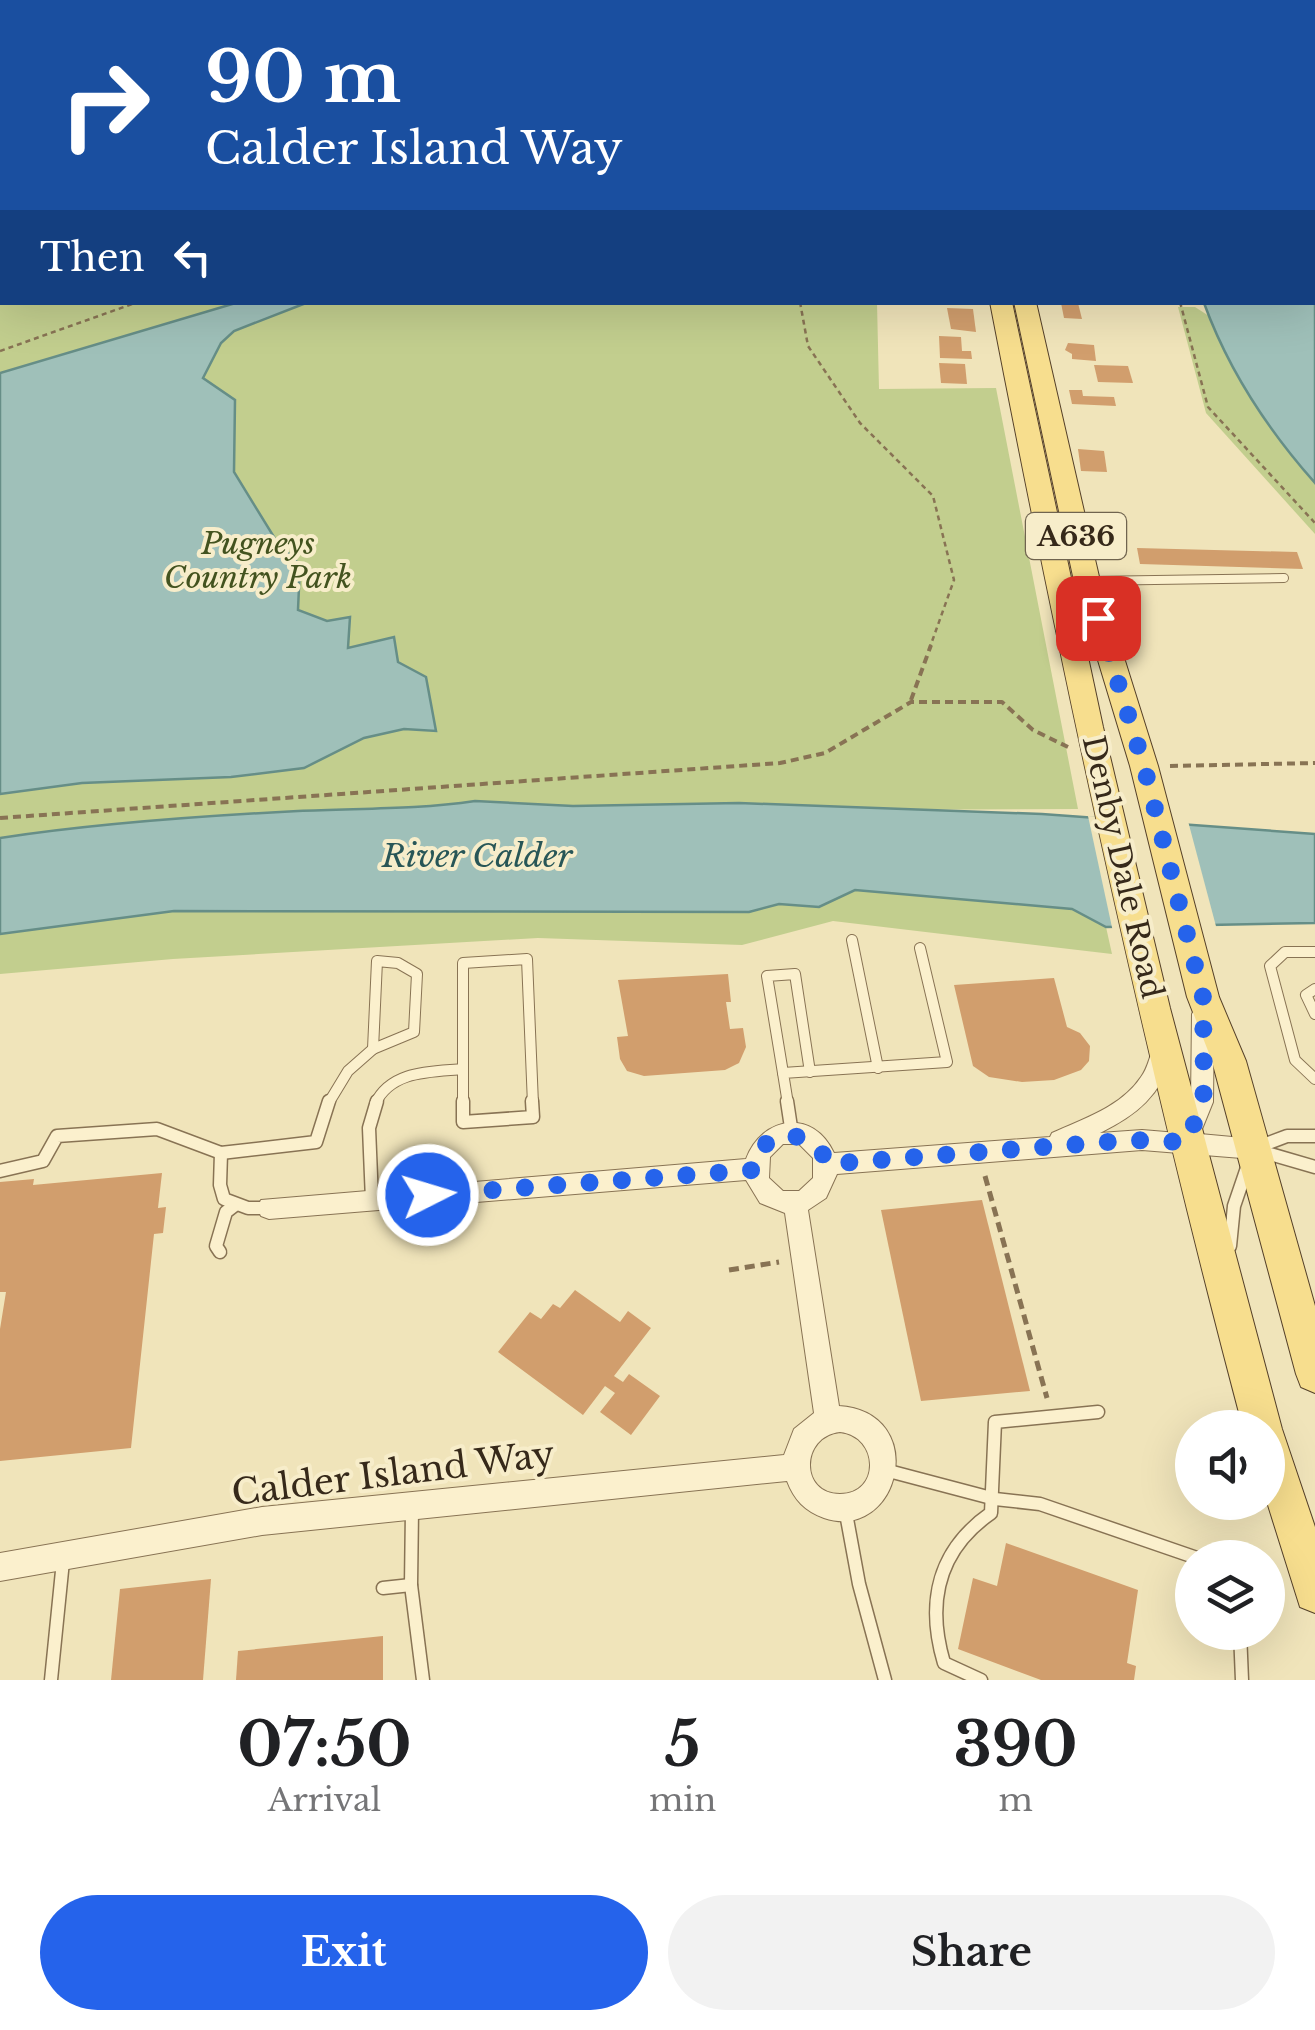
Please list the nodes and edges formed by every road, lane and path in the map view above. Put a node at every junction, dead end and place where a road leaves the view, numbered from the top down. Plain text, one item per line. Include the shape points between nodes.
1 (130, 305) edge
2 (801, 305) edge
3 (1001, 305) edge
4 (1025, 305) edge
5 (1181, 305) edge
6 (0, 351) edge
7 (1314, 523) edge
8 (1284, 578) dead end
9 (1087, 581) junction
10 (911, 702) junction
11 (1098, 753) junction
12 (1315, 762) edge
13 (1144, 766) junction
14 (0, 818) edge
15 (852, 940) dead end
16 (920, 948) dead end
17 (1315, 952) edge
18 (1315, 989) edge
19 (1203, 997) junction
20 (1315, 1014) edge
21 (1162, 1045) junction
22 (373, 1049) junction
23 (878, 1068) junction
24 (463, 1069) junction
25 (810, 1072) junction
26 (783, 1073) junction
27 (1315, 1079) edge
28 (792, 1134) junction
29 (1315, 1136) edge
30 (1185, 1142) junction
31 (1044, 1147) junction
32 (1254, 1149) junction
33 (979, 1152) junction
34 (221, 1153) junction
35 (828, 1164) junction
36 (1315, 1167) edge
37 (754, 1170) junction
38 (0, 1171) edge
39 (372, 1200) junction
40 (795, 1202) junction
41 (235, 1205) junction
42 (270, 1208) joint
43 (220, 1252) dead end
44 (804, 1257) junction
45 (729, 1270) dead end
46 (1234, 1327) junction
47 (1314, 1362) edge
48 (1258, 1410) edge
49 (1098, 1412) dead end
50 (1052, 1417) junction
51 (828, 1419) junction
52 (796, 1467) junction
53 (884, 1470) junction
54 (1285, 1497) edge
55 (995, 1498) junction
56 (412, 1504) junction
57 (845, 1507) junction
58 (1175, 1550) edge
59 (64, 1555) junction
60 (0, 1567) edge
61 (1309, 1574) edge
62 (411, 1585) junction
63 (383, 1588) dead end
64 (1241, 1650) edge
65 (50, 1680) edge
66 (423, 1680) edge
67 (884, 1680) edge
68 (982, 1680) edge
69 (1242, 1680) edge

1 - 6 path
2 - 10 path via 808,346 860,423 933,496 954,580
3 - 11 main road, Denby Dale Road / A636
4 - 9 main road, Denby Dale Road / A636
5 - 7 path via 1208,407
8 - 9 lane
9 - 13 main road, Denby Dale Road / A636
10 - 11 path via 1002,702 1032,730
10 - 14 path via 826,753 794,761
11 - 21 main road, Denby Dale Road / A636
12 - 13 path
13 - 19 main road, Denby Dale Road / A636
15 - 23 lane
16 - 23 lane via 948,1062
17 - 27 lane via 1285,952 1270,966 1296,1060
18 - 20 lane via 1306,995
19 - 30 street via 1204,1091
19 - 32 main road, Denby Dale Road / A636
21 - 30 main road, Denby Dale Road / A636
21 - 31 street via 1154,1079 1138,1099
22 - 22 lane via 414,1032 417,974 398,962 377,961
22 - 34 lane via 332,1088 316,1142
23 - 25 lane
24 - 24 lane via 463,1122 533,1117 528,959 463,963
24 - 39 lane via 407,1076 380,1091 368,1112
25 - 26 lane
25 - 26 lane via 795,974 767,976
26 - 28 lane
28 - 35 street via 816,1144
28 - 37 street via 760,1148
29 - 32 lane via 1287,1136
30 - 31 street
30 - 32 street
30 - 46 main road, Denby Dale Road / A636
31 - 33 street
32 - 36 lane
32 - 46 lane via 1231,1218
32 - 47 main road, Denby Dale Road / A636
33 - 35 street
33 - 50 path
34 - 38 lane via 157,1129 58,1136 43,1161
34 - 41 lane via 224,1199
35 - 40 street via 817,1193
37 - 39 street
37 - 40 street via 772,1196
39 - 42 street
40 - 44 street
41 - 42 lane
41 - 43 lane via 226,1212
44 - 45 path
44 - 51 street
46 - 48 main road, Denby Dale Road / A636
49 - 50 lane
50 - 55 lane via 995,1422
51 - 52 street via 800,1441
51 - 53 street via 868,1431
52 - 56 street, Calder Island Way
52 - 57 street via 812,1496
53 - 55 lane
53 - 57 street via 873,1495
54 - 61 main road
55 - 58 lane via 1040,1504
55 - 68 lane via 991,1514 971,1525 939,1569 934,1610 934,1637 944,1663
56 - 59 street, Calder Island Way
56 - 62 lane
57 - 67 lane
59 - 60 street, Calder Island Way
59 - 65 lane
62 - 63 lane
62 - 66 lane
64 - 69 lane

